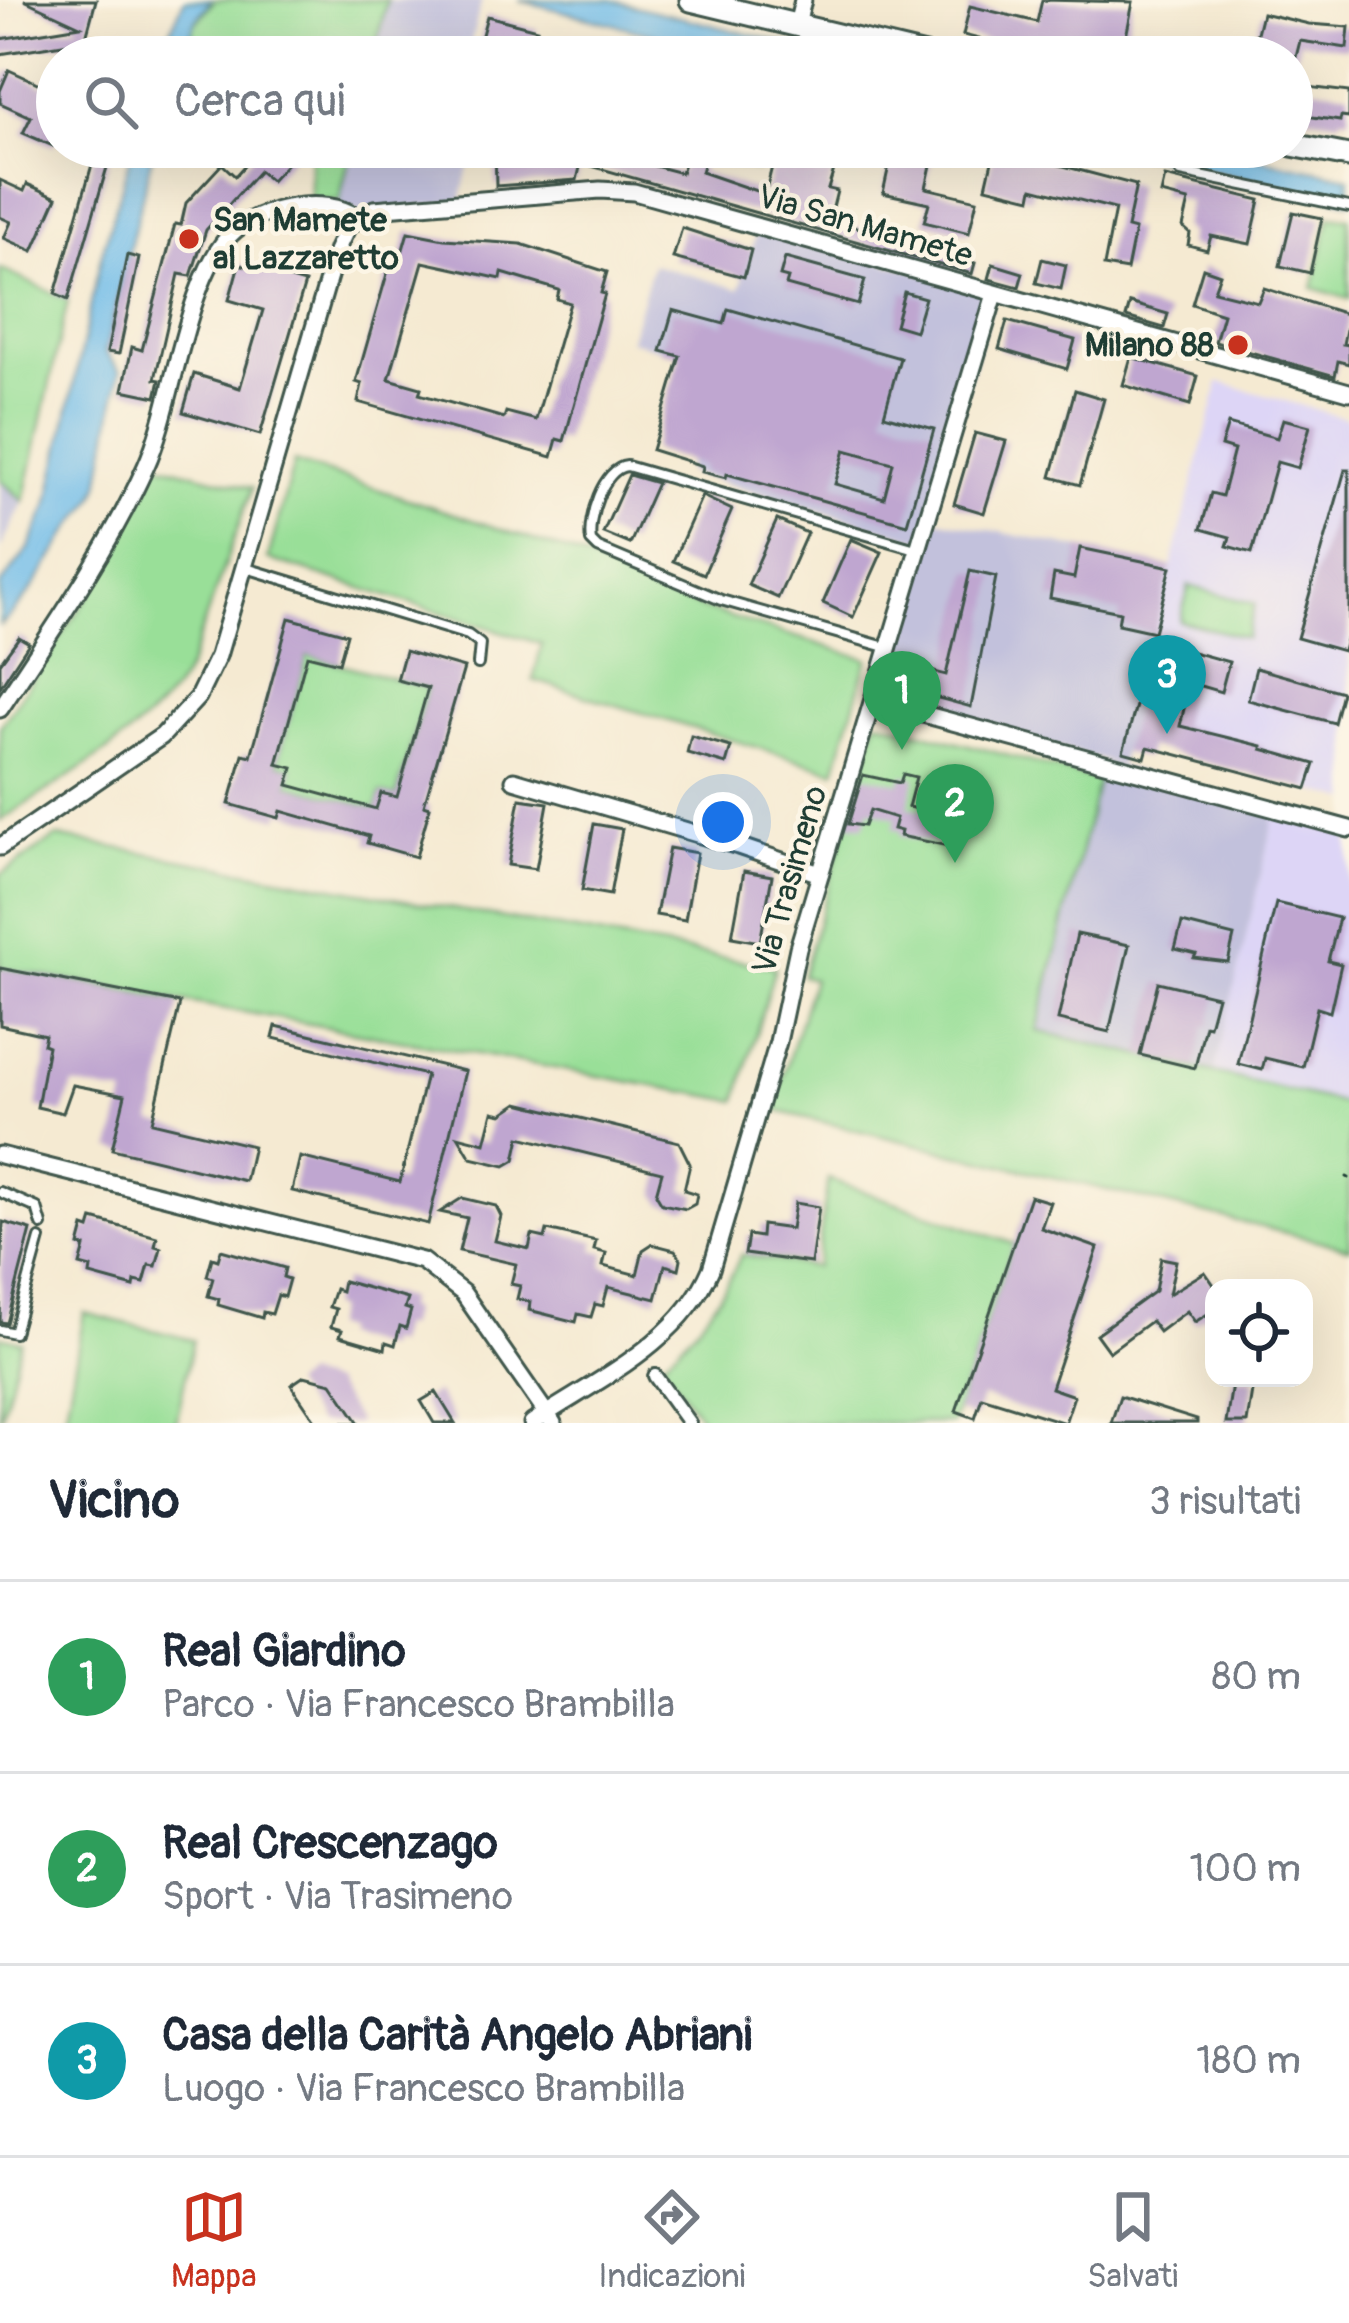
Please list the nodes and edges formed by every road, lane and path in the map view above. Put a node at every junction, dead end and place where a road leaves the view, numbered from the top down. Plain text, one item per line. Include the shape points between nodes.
1 (692, 0) edge
2 (803, 0) edge
3 (796, 25) junction
4 (842, 36) edge
5 (1313, 149) edge
6 (1349, 156) edge
7 (1181, 172) dead end
8 (1349, 207) edge
9 (357, 217) junction
10 (994, 294) junction
11 (1349, 392) edge
12 (920, 550) junction
13 (246, 568) junction
14 (890, 649) junction
15 (478, 664) dead end
16 (875, 701) junction
17 (2, 706) edge
18 (514, 780) dead end
19 (1349, 829) edge
20 (0, 848) edge
21 (820, 874) junction
22 (0, 1155) edge
23 (0, 1192) edge
24 (42, 1225) dead end
25 (40, 1239) dead end
26 (0, 1330) edge
27 (656, 1376) dead end
28 (544, 1420) edge
29 (689, 1423) edge

1 - 3 street
2 - 3 street
3 - 4 street
5 - 6 street
7 - 8 lane
9 - 10 street, Via San Mamete via 388,207 620,190
9 - 13 street via 337,249
9 - 17 street, Via San Mamete via 342,208 271,210 220,246 147,466 97,562
10 - 11 street, Via San Mamete
10 - 12 street, Via Trasimeno
12 - 14 street, Via Trasimeno
12 - 14 lane via 627,466 609,475 589,529 598,548 698,592
13 - 15 lane via 468,635 480,644
13 - 20 street via 213,669 183,717
14 - 16 street, Via Trasimeno
16 - 19 street
16 - 21 street, Via Trasimeno
18 - 21 street
21 - 28 street, Via Trasimeno via 703,1288 650,1345
22 - 28 street, Via Trasimeno via 422,1261 463,1293
23 - 24 lane via 37,1208
25 - 26 lane via 14,1333
27 - 29 street

